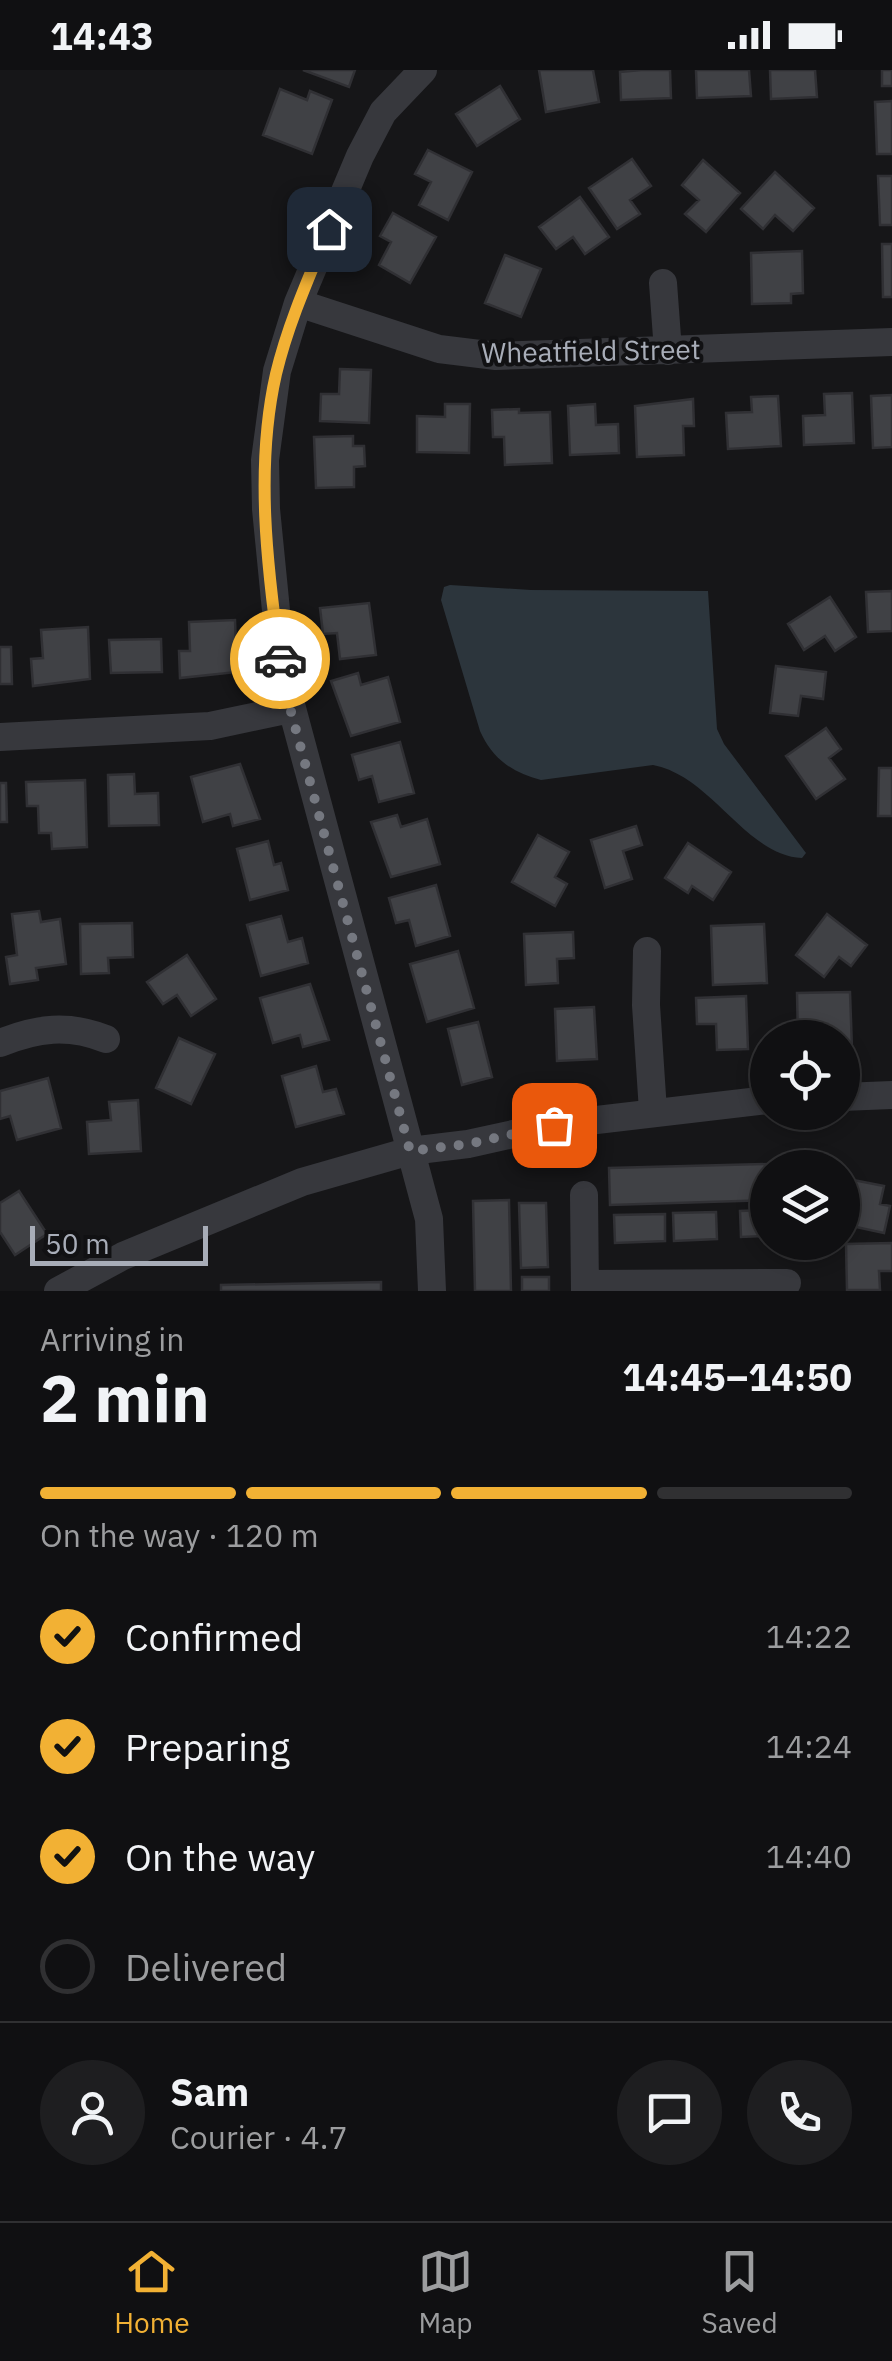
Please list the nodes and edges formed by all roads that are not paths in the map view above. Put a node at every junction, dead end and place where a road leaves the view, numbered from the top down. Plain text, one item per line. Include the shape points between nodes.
1 (423, 70) edge
2 (663, 283) dead end
3 (298, 302) junction
4 (892, 342) edge
5 (668, 351) junction
6 (290, 708) junction
7 (0, 737) edge
8 (648, 951) dead end
9 (106, 1038) dead end
10 (0, 1043) edge
11 (892, 1095) edge
12 (860, 1096) edge
13 (750, 1102) edge
14 (653, 1111) junction
15 (410, 1151) junction
16 (584, 1195) dead end
17 (787, 1283) dead end
18 (585, 1288) edge
19 (669, 1288) edge
20 (58, 1291) edge
21 (432, 1291) edge

1 - 3 street via 383,112
2 - 5 street
3 - 5 street, Wheatfield Street via 468,354
3 - 6 street via 277,371 265,460 277,638
4 - 5 street, Wheatfield Street
6 - 7 street via 210,726
6 - 15 street
8 - 14 street
9 - 10 street via 78,1028 25,1033
11 - 12 street
13 - 14 street
14 - 15 street
15 - 20 street via 302,1182 123,1256
15 - 21 street via 429,1220
16 - 18 street
17 - 19 street
18 - 19 street

